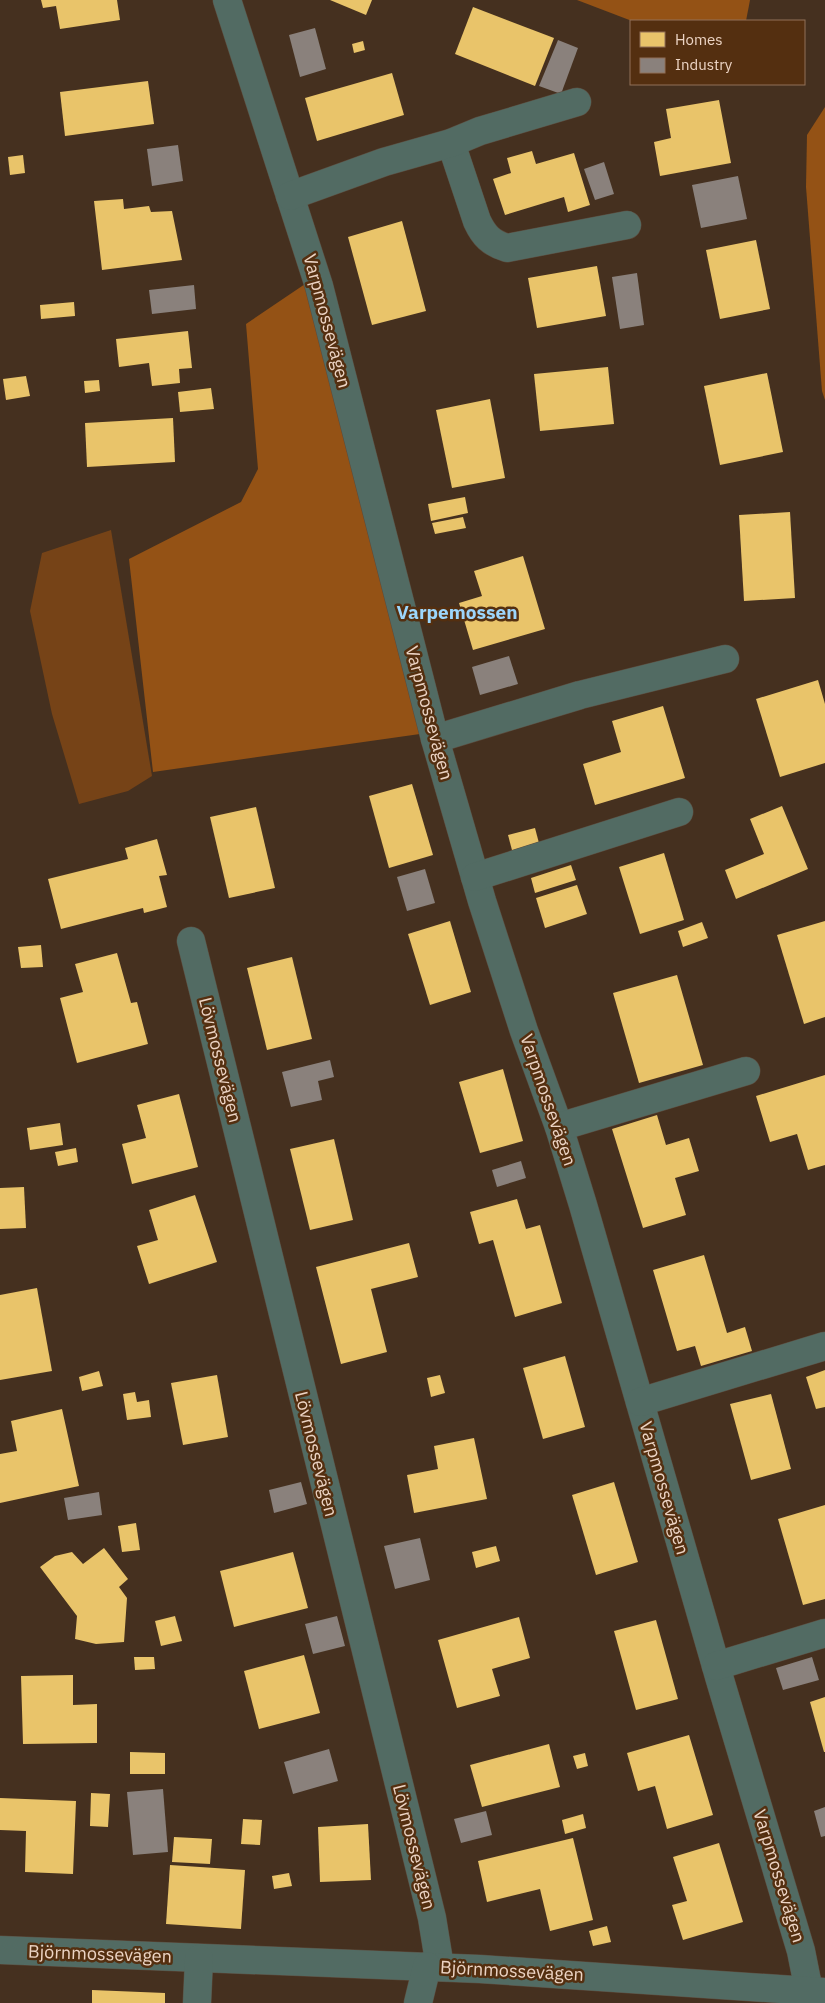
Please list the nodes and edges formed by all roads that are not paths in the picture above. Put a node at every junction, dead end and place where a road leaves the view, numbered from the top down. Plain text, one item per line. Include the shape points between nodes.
1 (227, 0) edge
2 (577, 102) dead end
3 (451, 144) junction
4 (290, 196) junction
5 (628, 225) dead end
6 (725, 659) dead end
7 (434, 739) junction
8 (679, 812) dead end
9 (475, 877) junction
10 (191, 941) dead end
11 (746, 1071) dead end
12 (559, 1127) junction
13 (825, 1346) edge
14 (640, 1402) junction
15 (825, 1633) edge
16 (716, 1666) junction
17 (0, 1950) edge
18 (199, 1958) junction
19 (433, 1967) junction
20 (815, 1995) edge
21 (197, 2003) edge
22 (418, 2003) edge

1 - 4 street, Varpmossevägen
2 - 3 street via 480,131
3 - 4 street via 384,162
3 - 5 street via 477,221 493,244 507,248
4 - 7 street, Varpmossevägen via 319,286
6 - 7 street via 580,695
7 - 9 street, Varpmossevägen
8 - 9 street
9 - 12 street, Varpmossevägen
10 - 19 street, Lövmossevägen via 430,1910
11 - 12 street
12 - 14 street, Varpmossevägen
13 - 14 street
14 - 16 street, Varpmossevägen
15 - 16 street
16 - 20 street, Varpmossevägen
17 - 18 street, Björnmossevägen
18 - 19 street, Björnmossevägen
18 - 21 street
19 - 20 street, Björnmossevägen
19 - 22 street, Lövmossevägen

